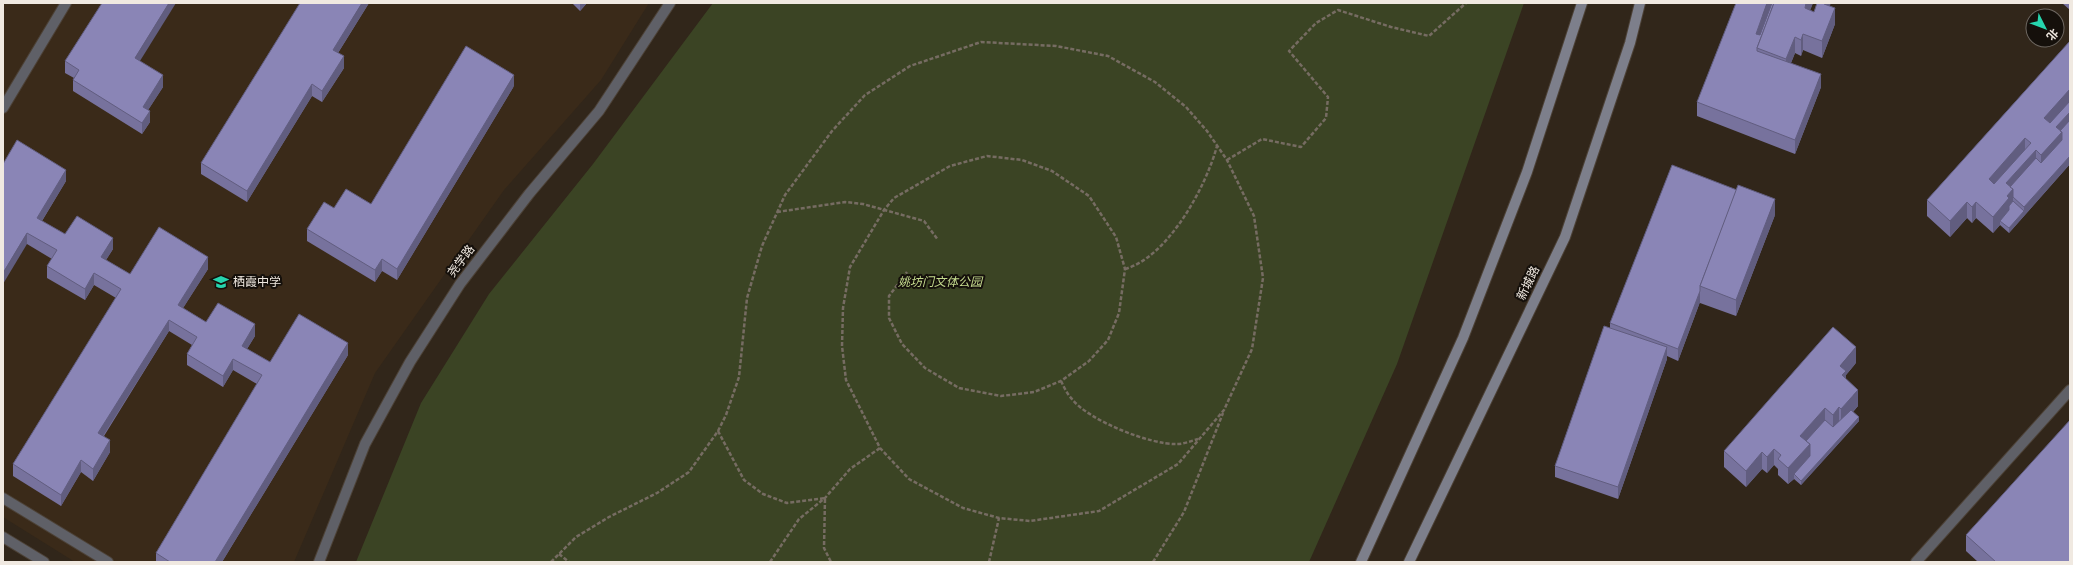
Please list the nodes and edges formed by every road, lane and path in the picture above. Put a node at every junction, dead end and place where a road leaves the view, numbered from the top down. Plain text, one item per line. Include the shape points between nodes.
1 (66, 3) edge
2 (670, 3) edge
3 (1466, 3) edge
4 (1582, 3) edge
5 (1640, 3) edge
6 (3, 108) edge
7 (1217, 146) junction
8 (1227, 160) junction
9 (884, 210) junction
10 (776, 212) junction
11 (938, 240) dead end
12 (1125, 269) junction
13 (907, 272) dead end
14 (1061, 381) junction
15 (2070, 390) edge
16 (1224, 410) junction
17 (718, 431) junction
18 (1198, 439) junction
19 (880, 448) junction
20 (3, 498) edge
21 (825, 498) junction
22 (999, 518) junction
23 (3, 537) edge
24 (559, 554) junction
25 (44, 562) edge
26 (108, 562) edge
27 (319, 562) edge
28 (551, 562) edge
29 (568, 562) edge
30 (770, 562) edge
31 (831, 562) edge
32 (989, 562) edge
33 (1153, 562) edge
34 (1362, 562) edge
35 (1409, 562) edge
36 (1918, 562) edge

1 - 6 street
2 - 27 street, 尧学路 via 599,111 529,194 460,284 410,362 365,444
3 - 8 path via 1429,36 1338,10 1316,23 1289,51 1328,97 1326,118 1301,147 1262,139
4 - 34 main road via 1527,172 1463,338
5 - 35 main road, 新城路 via 1630,43 1565,237
7 - 8 path
7 - 10 path via 1186,107 1156,82 1108,56 1056,46 981,42 910,66 865,95 809,161
7 - 12 path via 1212,165 1190,210 1152,254 1136,266
8 - 16 path via 1254,216 1263,278 1252,349
9 - 10 path via 845,202
9 - 11 path via 924,221
9 - 12 path via 894,198 950,166 987,156 1022,160 1052,171 1089,196 1116,237
9 - 19 path via 850,267 843,308 842,346 846,380
10 - 17 path via 762,246 747,298 739,377
12 - 14 path via 1119,313 1108,340 1089,361
13 - 14 path via 889,296 889,318 902,344 925,368 959,388 1001,396 1034,392
14 - 18 path via 1072,400 1122,431 1178,444
15 - 36 street
16 - 18 path
16 - 33 path via 1184,512
17 - 21 path via 744,480 763,494 787,503
17 - 24 path via 689,472 657,493 576,537
18 - 22 path via 1178,464 1099,511 1030,520
19 - 21 path via 850,468
19 - 22 path via 909,479 963,508
20 - 26 street
21 - 30 path via 799,519
21 - 31 path via 824,548
22 - 32 path
23 - 25 street
24 - 28 path
24 - 29 path

